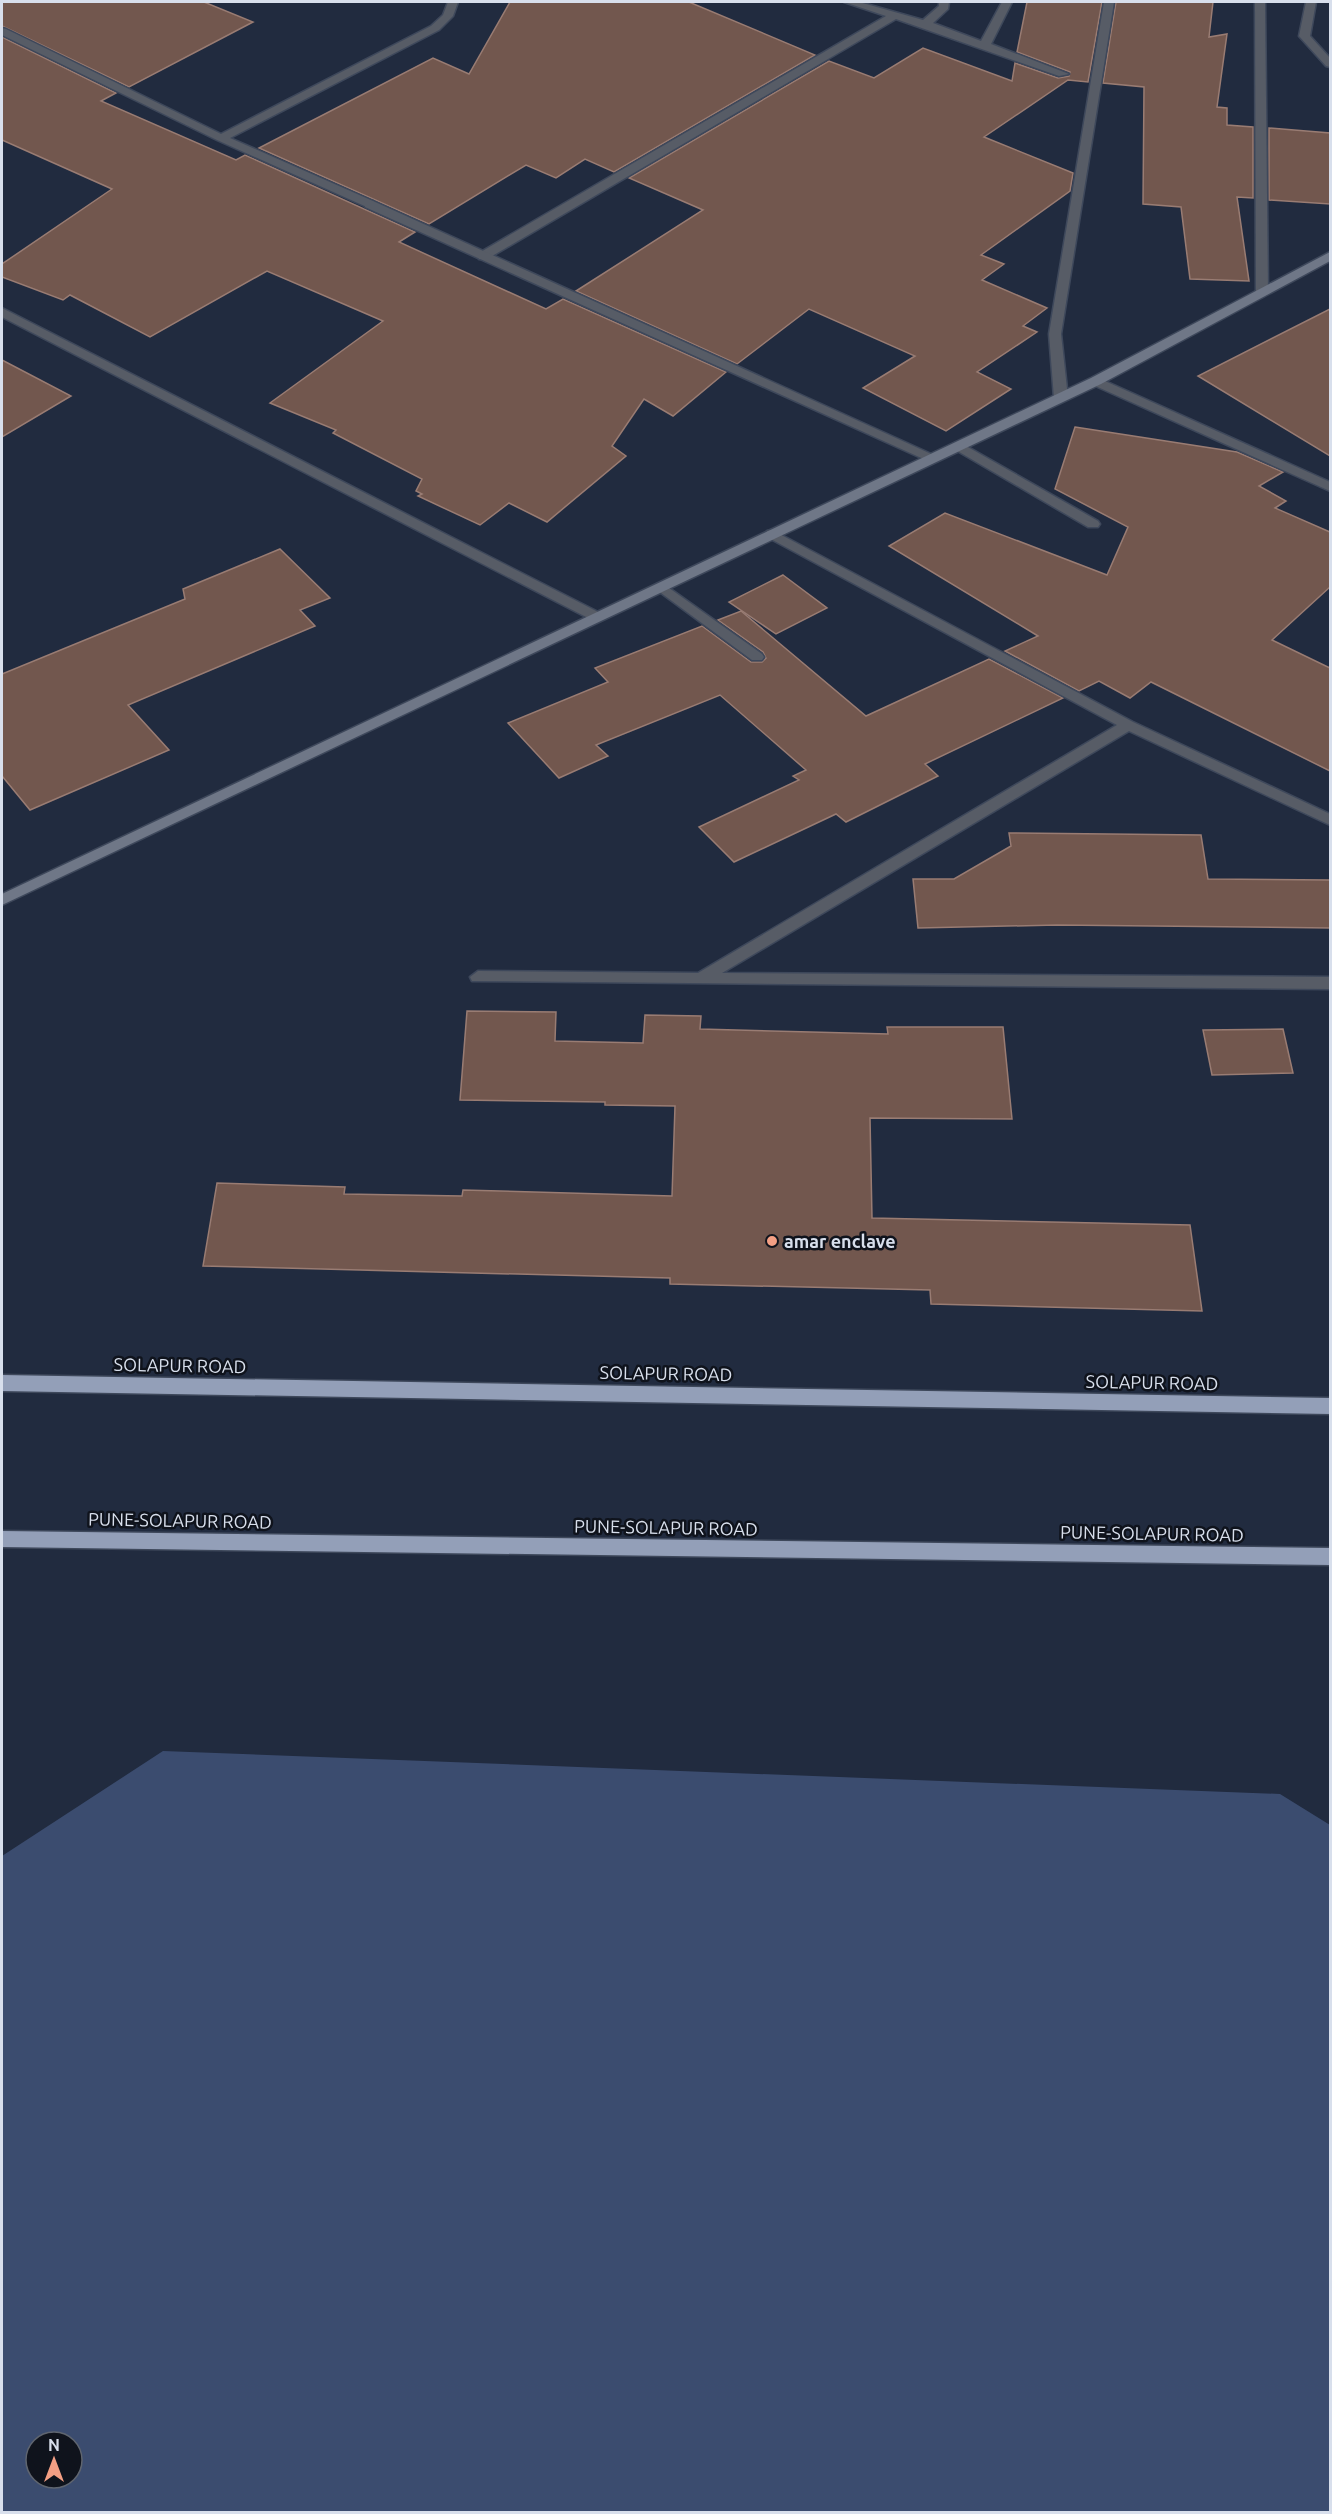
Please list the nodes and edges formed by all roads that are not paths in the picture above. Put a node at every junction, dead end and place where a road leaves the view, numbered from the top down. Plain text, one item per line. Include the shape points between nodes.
1 (453, 2) edge
2 (849, 2) edge
3 (944, 2) edge
4 (1007, 2) edge
5 (1109, 2) edge
6 (1260, 2) edge
7 (1311, 2) edge
8 (894, 16) junction
9 (925, 24) junction
10 (2, 31) edge
11 (984, 46) junction
12 (1330, 64) edge
13 (1063, 74) dead end
14 (221, 138) junction
15 (483, 256) junction
16 (1330, 256) edge
17 (1262, 293) junction
18 (2, 312) edge
19 (1096, 381) junction
20 (1061, 398) junction
21 (959, 446) junction
22 (933, 458) junction
23 (1330, 487) edge
24 (1093, 524) dead end
25 (772, 534) junction
26 (662, 587) junction
27 (597, 617) junction
28 (756, 657) dead end
29 (1128, 725) junction
30 (1330, 820) edge
31 (2, 900) edge
32 (478, 977) dead end
33 (703, 977) junction
34 (1330, 983) edge
35 (2, 1383) edge
36 (1330, 1406) edge
37 (2, 1539) edge
38 (1330, 1557) edge

1 - 14 street via 447,16 435,28
2 - 8 street
3 - 9 street via 944,7
4 - 11 street
5 - 20 street via 1055,334
6 - 17 street
7 - 12 street via 1305,36
8 - 9 street
8 - 15 street
9 - 11 street
10 - 14 street
11 - 13 street
14 - 15 street
15 - 22 street
16 - 17 street
17 - 19 street
18 - 27 street
19 - 20 street
19 - 23 street
20 - 21 street
21 - 22 street
21 - 24 street
22 - 25 street
25 - 26 street
25 - 29 street
26 - 27 street
26 - 28 street
27 - 31 street
29 - 30 street
29 - 33 street
32 - 33 street
33 - 34 street
35 - 36 highway, SOLAPUR ROAD
37 - 38 highway, PUNE-SOLAPUR ROAD

